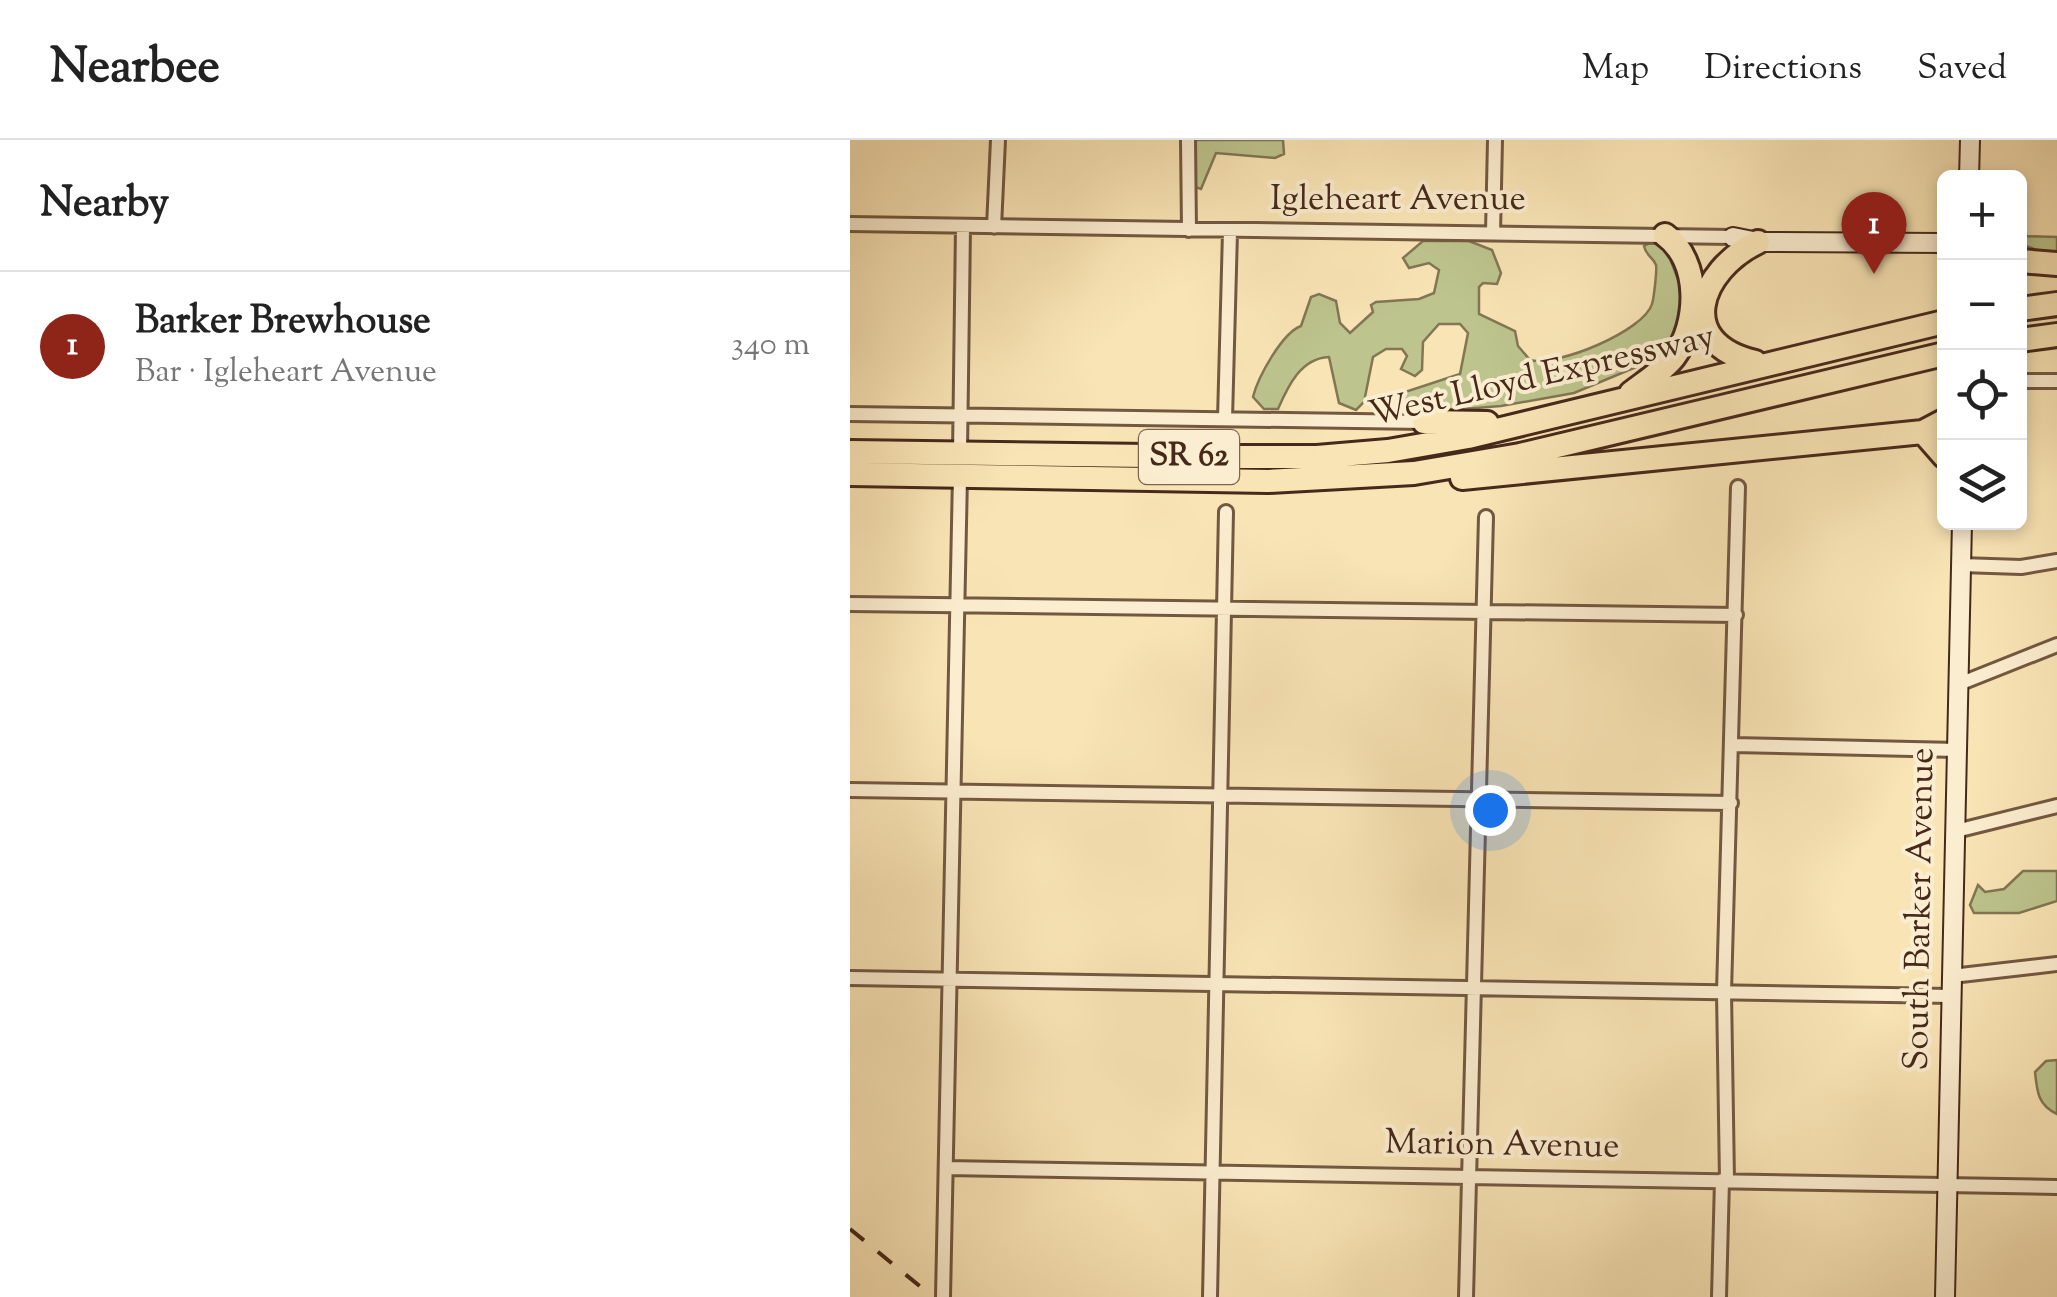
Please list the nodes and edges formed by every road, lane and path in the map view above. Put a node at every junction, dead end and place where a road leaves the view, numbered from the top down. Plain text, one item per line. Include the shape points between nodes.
1 (998, 140) edge
2 (1188, 140) edge
3 (1495, 140) edge
4 (1970, 140) edge
5 (1969, 170) edge
6 (850, 224) edge
7 (963, 226) junction
8 (994, 227) junction
9 (1188, 230) junction
10 (1230, 232) junction
11 (1493, 233) junction
12 (1666, 235) junction
13 (1733, 238) junction
14 (1758, 242) junction
15 (1937, 242) edge
16 (2027, 262) edge
17 (2057, 264) edge
18 (1693, 290) junction
19 (2057, 304) edge
20 (2027, 308) edge
21 (1937, 324) edge
22 (2057, 335) edge
23 (2027, 339) edge
24 (1937, 356) edge
25 (1763, 364) junction
26 (2027, 380) edge
27 (2057, 380) edge
28 (1625, 398) junction
29 (850, 414) edge
30 (961, 415) junction
31 (1225, 418) junction
32 (1424, 422) joint
33 (1525, 423) junction
34 (1937, 424) edge
35 (1922, 432) junction
36 (1937, 448) edge
37 (850, 452) edge
38 (960, 464) junction
39 (1414, 473) junction
40 (850, 474) edge
41 (1738, 487) dead end
42 (1226, 512) dead end
43 (1486, 516) dead end
44 (1962, 530) edge
45 (2057, 561) edge
46 (1961, 565) junction
47 (850, 604) edge
48 (956, 604) junction
49 (1223, 607) junction
50 (1484, 610) junction
51 (1736, 615) junction
52 (2057, 645) edge
53 (1958, 684) junction
54 (1733, 745) junction
55 (1957, 750) junction
56 (850, 790) edge
57 (953, 791) junction
58 (1218, 795) junction
59 (1478, 799) junction
60 (1731, 802) junction
61 (2057, 806) edge
62 (1956, 831) junction
63 (2057, 964) edge
64 (1952, 976) junction
65 (850, 978) edge
66 (949, 980) junction
67 (1214, 984) junction
68 (1474, 988) junction
69 (1724, 992) junction
70 (1952, 996) junction
71 (946, 1168) junction
72 (1213, 1172) junction
73 (1468, 1176) junction
74 (1724, 1180) junction
75 (1948, 1186) junction
76 (2057, 1187) edge
77 (943, 1297) edge
78 (1210, 1297) edge
79 (1466, 1297) edge
80 (1719, 1297) edge
81 (1945, 1297) edge

1 - 8 street
2 - 9 street
3 - 11 street
4 - 5 main road
6 - 7 street, Igleheart Avenue
7 - 8 street, Igleheart Avenue
7 - 30 street
8 - 9 street, Igleheart Avenue
9 - 10 street, Igleheart Avenue
10 - 11 street, Igleheart Avenue
10 - 31 street
11 - 12 street, Igleheart Avenue
12 - 13 street, Igleheart Avenue
12 - 18 highway via 1688,257
13 - 14 main road, Igleheart Avenue
13 - 18 highway
14 - 15 main road, Igleheart Avenue
14 - 25 highway via 1716,275 1703,315 1721,352
16 - 17 highway
18 - 28 highway via 1676,354
19 - 20 highway
21 - 25 highway, West Lloyd Expressway / SR 62
22 - 23 highway
24 - 39 highway, West Lloyd Expressway / SR 62 via 1520,456
25 - 28 highway, West Lloyd Expressway / SR 62
26 - 27 street
28 - 33 highway, West Lloyd Expressway / SR 62
29 - 30 street
30 - 31 street
30 - 38 street
31 - 32 street
32 - 33 highway
33 - 38 highway, West Lloyd Expressway / SR 62 via 1388,451 1317,457
34 - 35 highway
35 - 36 highway
35 - 39 highway via 1477,479
37 - 38 highway, West Lloyd Expressway / SR 62
38 - 39 highway, West Lloyd Expressway / SR 62 via 1268,481
38 - 40 highway, West Lloyd Expressway / SR 62
38 - 48 street
41 - 51 street
42 - 49 street
43 - 50 street
44 - 46 main road, South Barker Avenue
45 - 46 street
46 - 53 main road, South Barker Avenue
47 - 48 street
48 - 49 street
48 - 57 street
49 - 50 street
49 - 58 street
50 - 51 street
50 - 59 street
51 - 54 street
52 - 53 street
53 - 55 main road, South Barker Avenue
54 - 55 street
54 - 60 street
55 - 62 main road, South Barker Avenue
56 - 57 street
57 - 58 street
57 - 66 street
58 - 59 street
58 - 67 street
59 - 60 street
59 - 68 street
60 - 69 street
61 - 62 street
62 - 64 main road, South Barker Avenue
63 - 64 street
64 - 70 main road, South Barker Avenue
65 - 66 street
66 - 67 street
66 - 71 street
67 - 68 street
67 - 72 street
68 - 69 street
68 - 73 street
69 - 70 street
69 - 74 street
70 - 75 main road, South Barker Avenue
71 - 72 street, Marion Avenue
71 - 77 street
72 - 73 street, Marion Avenue
72 - 78 street
73 - 74 street, Marion Avenue
73 - 79 street
74 - 75 street, Marion Avenue
74 - 80 street
75 - 76 street, Marion Avenue
75 - 81 main road, South Barker Avenue

